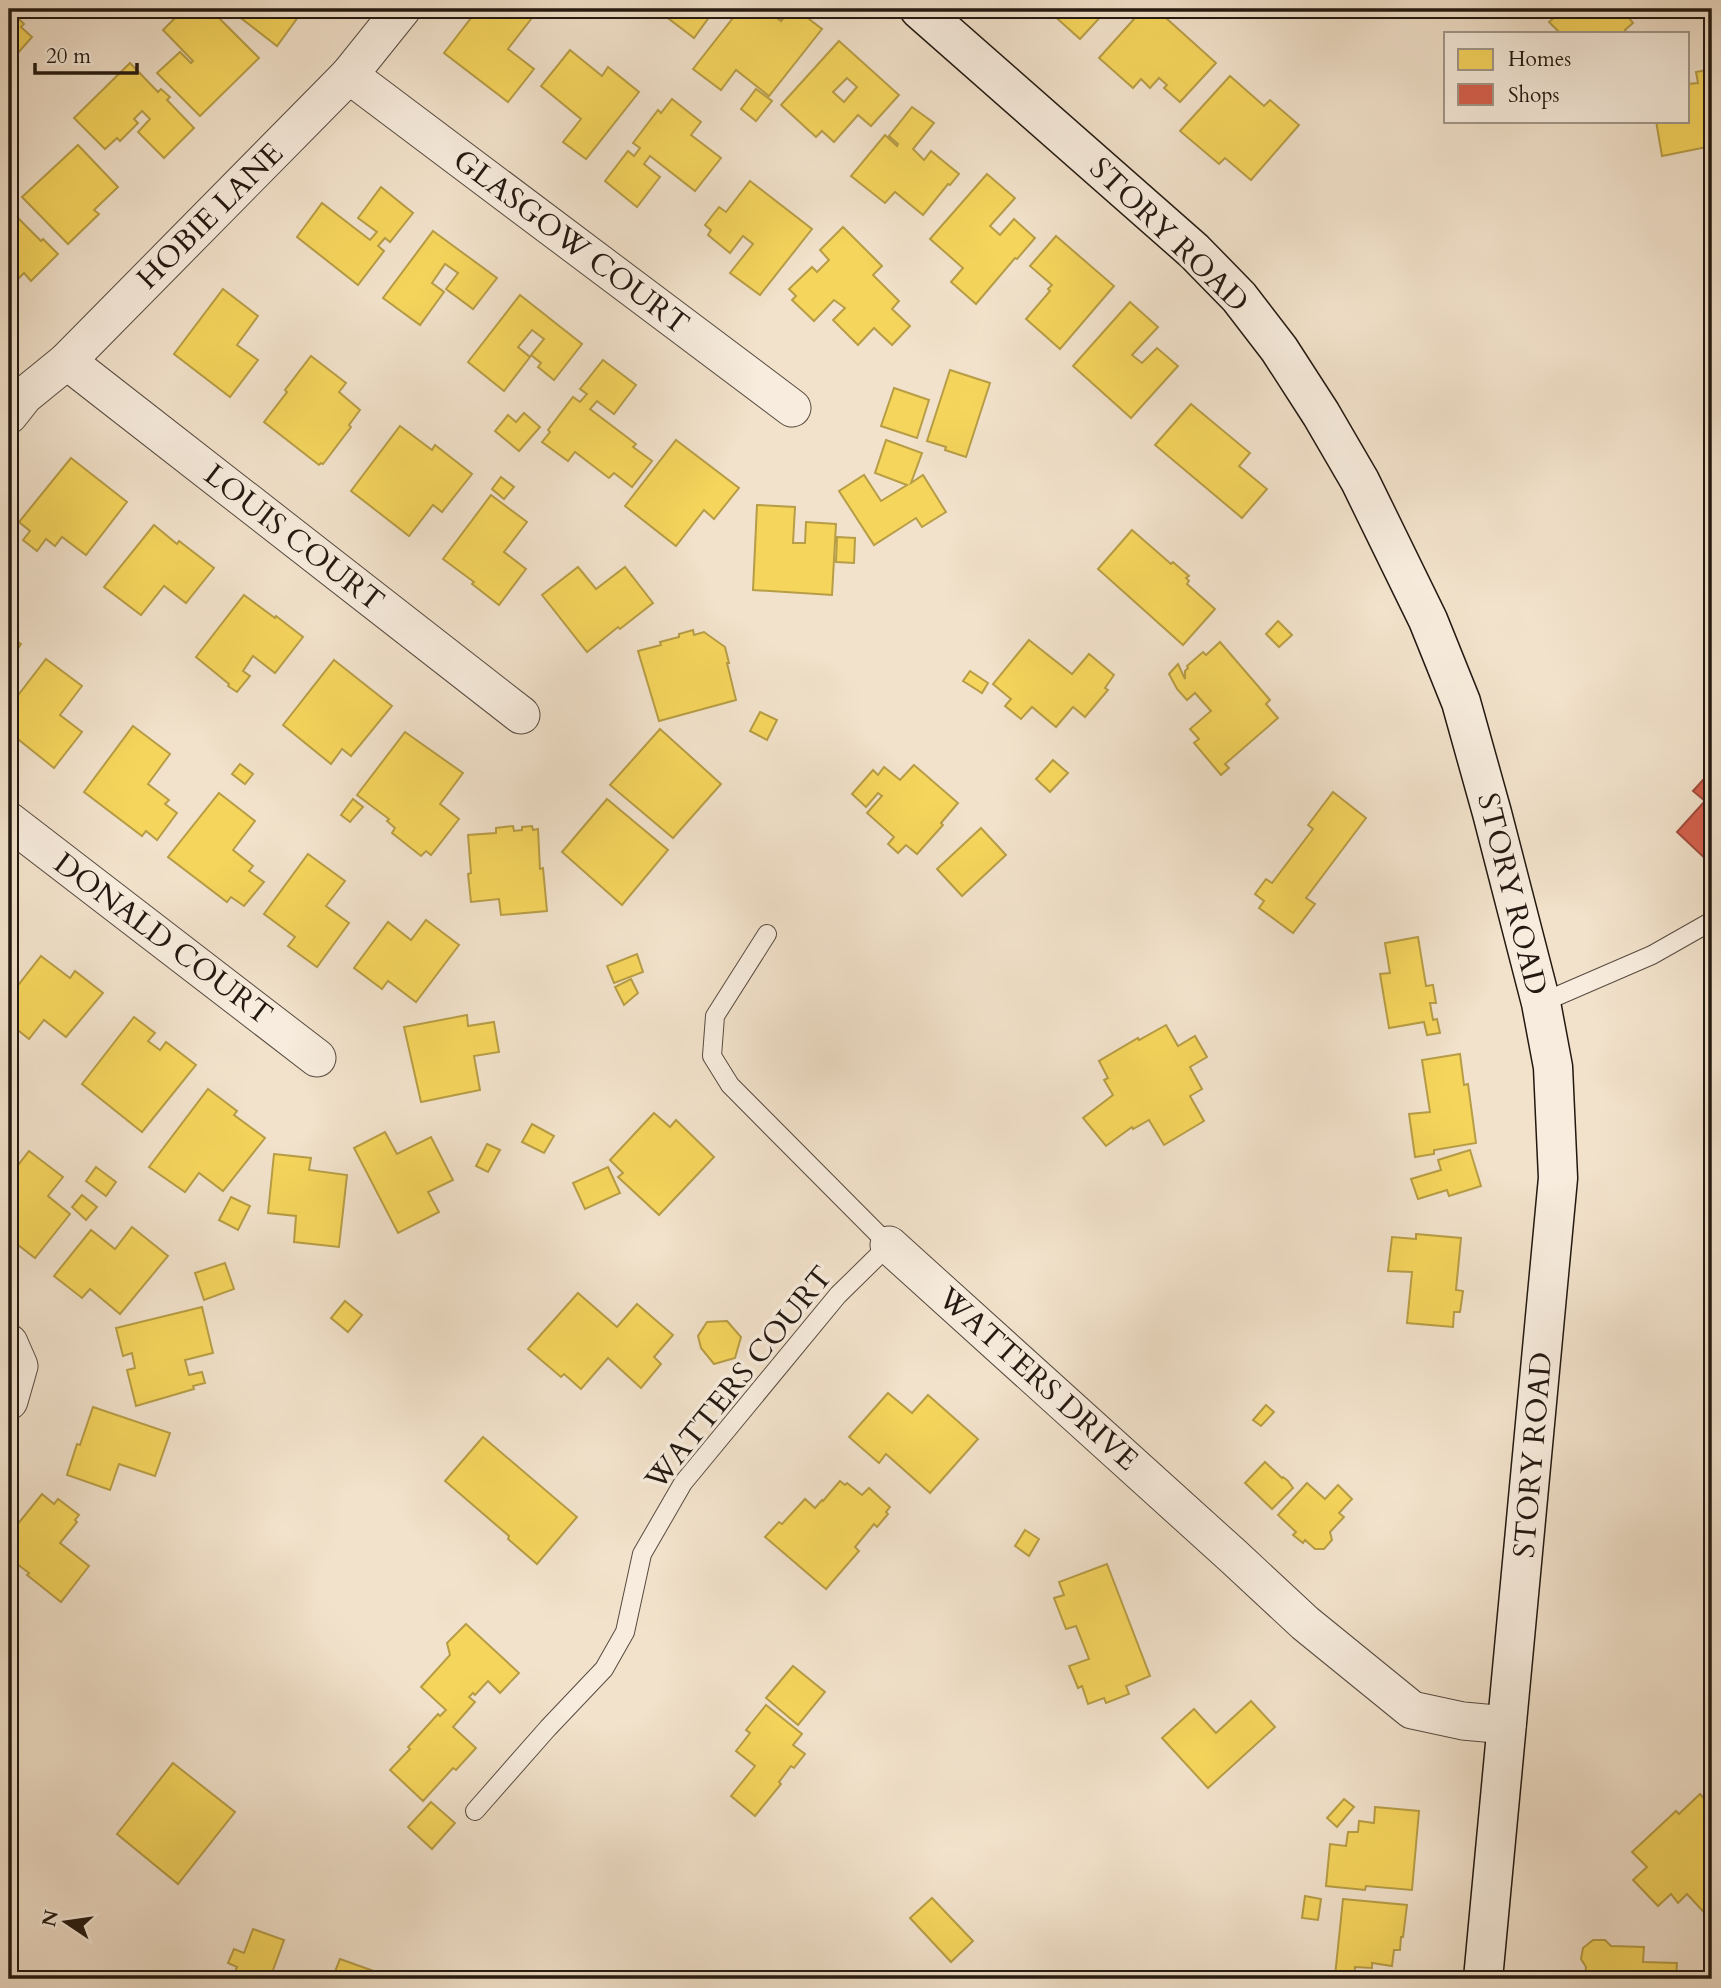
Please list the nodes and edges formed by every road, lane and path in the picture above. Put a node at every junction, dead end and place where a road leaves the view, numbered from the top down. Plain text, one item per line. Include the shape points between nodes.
1 (402, 9) edge
2 (919, 9) edge
3 (349, 75) junction
4 (67, 360) junction
5 (792, 408) dead end
6 (9, 415) edge
7 (521, 715) dead end
8 (9, 821) edge
9 (1712, 921) edge
10 (767, 934) dead end
11 (1541, 1003) junction
12 (317, 1058) dead end
13 (889, 1245) junction
14 (14, 1354) edge
15 (9, 1401) edge
16 (1507, 1725) junction
17 (475, 1811) dead end
18 (1482, 1979) edge

1 - 3 street, HOBIE LANE
2 - 11 street, STORY ROAD via 1194,251 1239,297 1321,414 1360,481 1428,620 1461,702
3 - 4 street, HOBIE LANE
3 - 5 street, GLASGOW COURT
4 - 6 street, HOBIE LANE
4 - 7 street, LOUIS COURT
8 - 12 street, DONALD COURT
9 - 11 lane via 1652,955
10 - 13 lane, WATTERS DRIVE via 715,1016 712,1056 730,1085
11 - 16 street, STORY ROAD via 1553,1067 1558,1178
13 - 16 street, WATTERS DRIVE via 1305,1623 1412,1710
13 - 17 lane, WATTERS COURT via 838,1295 683,1483 642,1554 625,1632 604,1669
14 - 15 street
16 - 18 street, STORY ROAD

